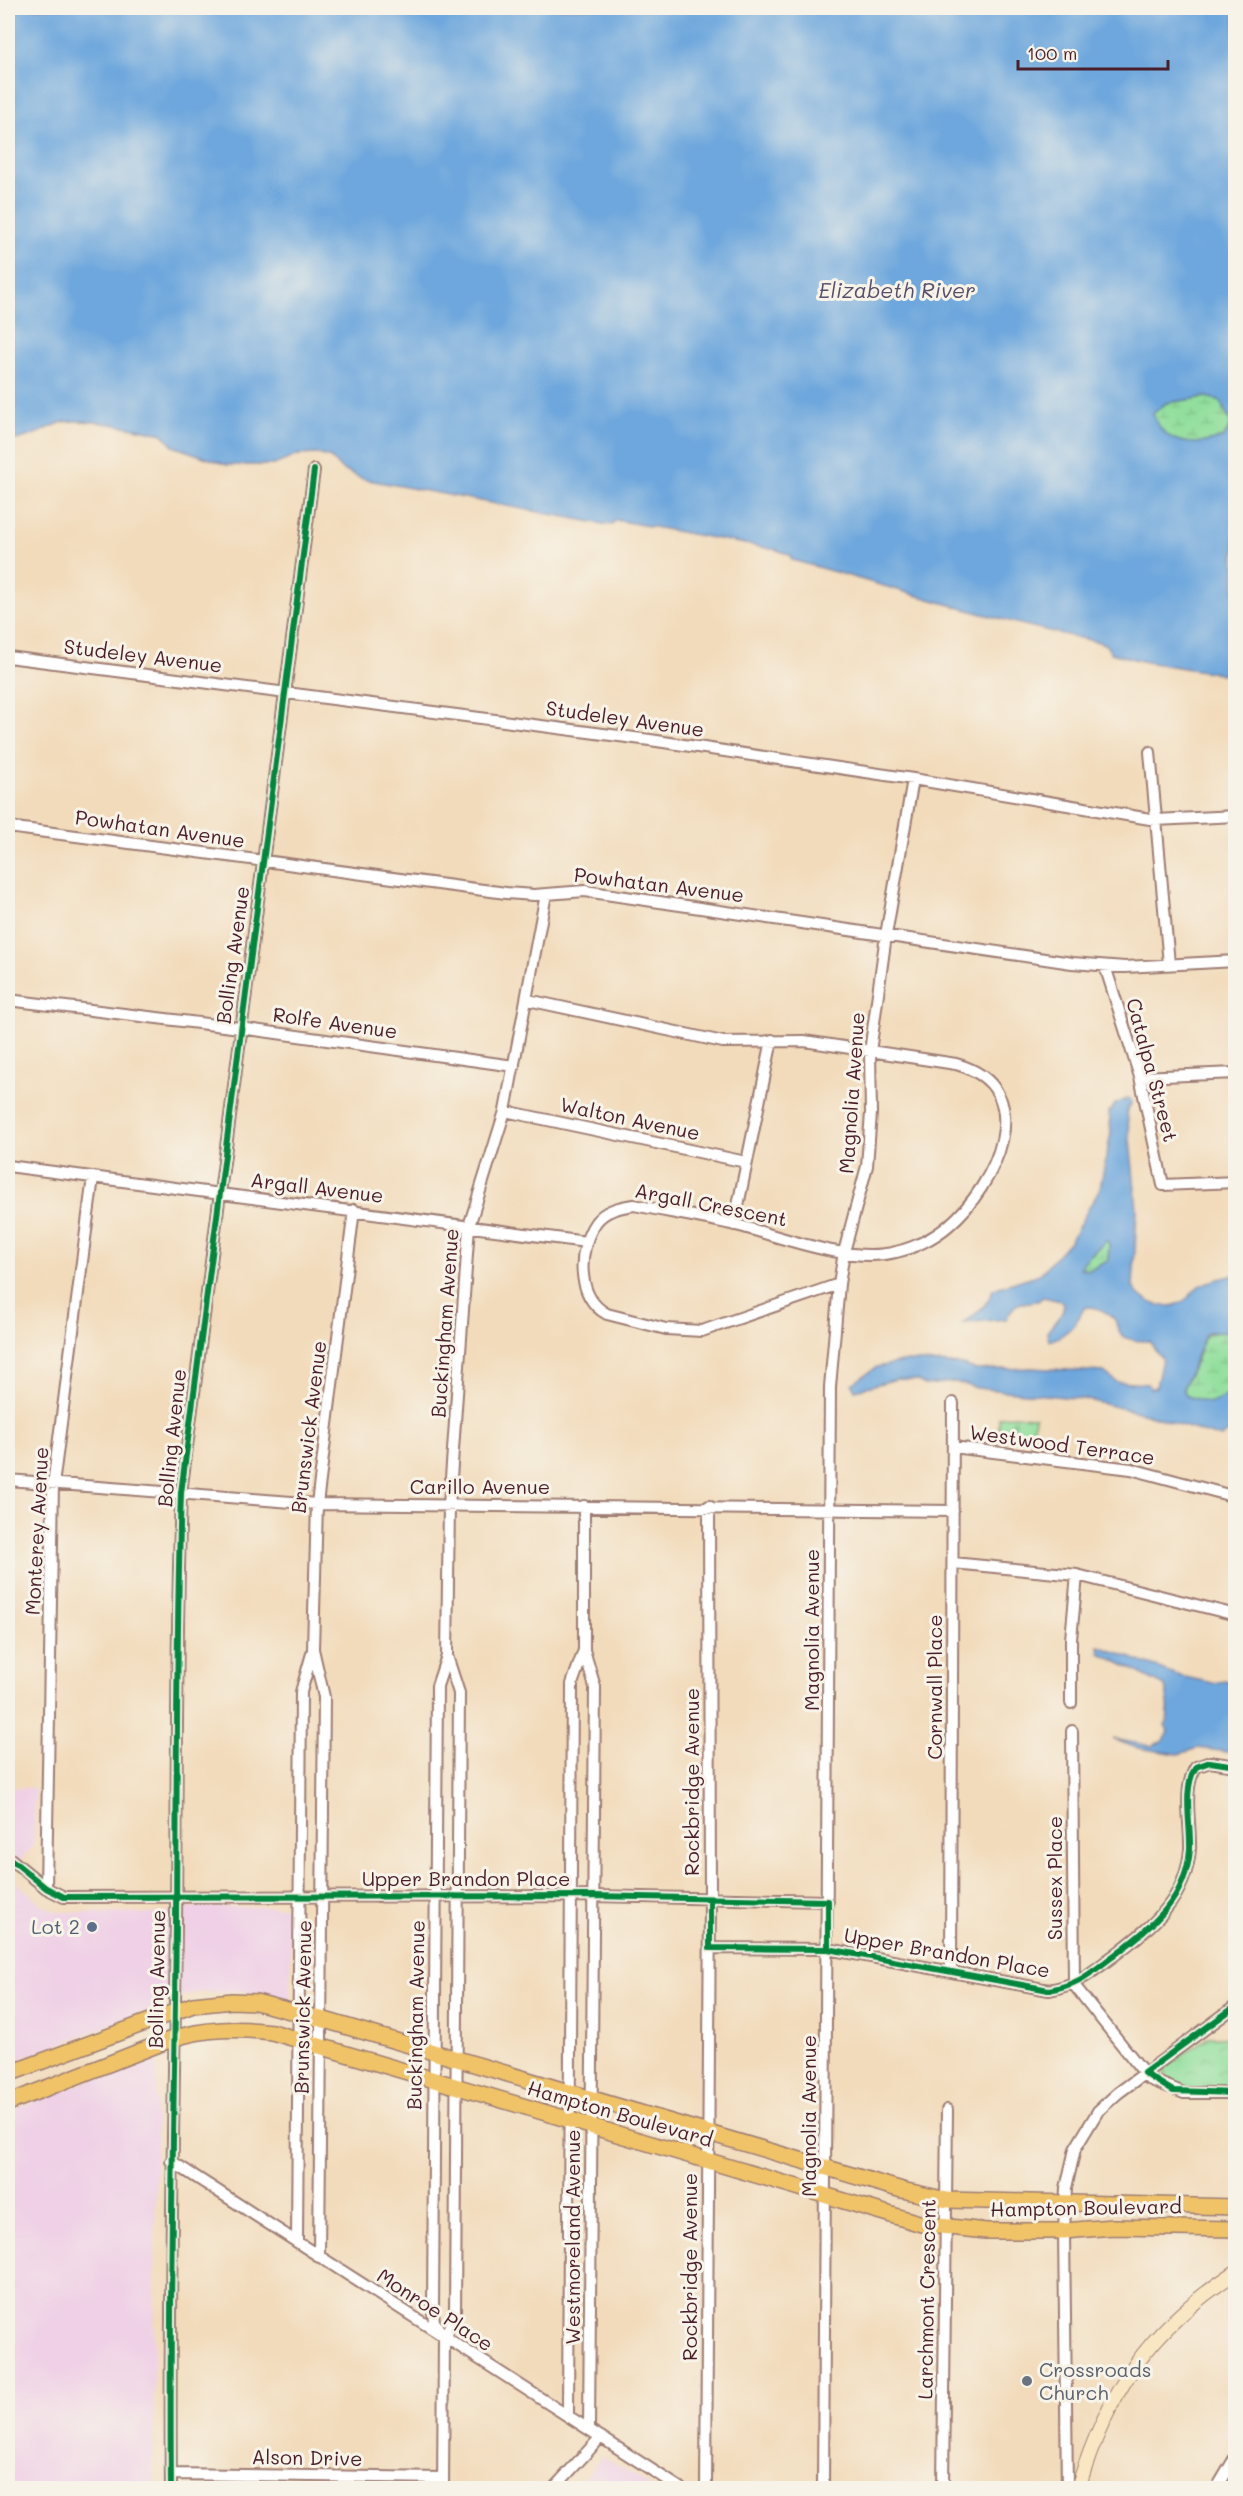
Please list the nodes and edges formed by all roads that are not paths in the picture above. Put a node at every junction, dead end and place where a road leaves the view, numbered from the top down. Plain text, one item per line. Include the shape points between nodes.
1 (314, 470) dead end
2 (8, 657) edge
3 (284, 692) junction
4 (1150, 752) dead end
5 (913, 779) junction
6 (1236, 816) edge
7 (1156, 820) junction
8 (8, 827) edge
9 (262, 862) junction
10 (546, 894) junction
11 (886, 935) junction
12 (1236, 961) edge
13 (1168, 964) junction
14 (1105, 966) junction
15 (8, 1000) edge
16 (528, 1000) junction
17 (240, 1028) junction
18 (772, 1040) junction
19 (870, 1052) junction
20 (514, 1066) junction
21 (1236, 1073) edge
22 (1140, 1077) junction
23 (506, 1111) junction
24 (746, 1161) junction
25 (8, 1166) edge
26 (93, 1177) junction
27 (1236, 1182) edge
28 (218, 1193) junction
29 (354, 1210) junction
30 (734, 1225) junction
31 (469, 1226) junction
32 (586, 1242) junction
33 (844, 1252) junction
34 (839, 1284) junction
35 (953, 1403) dead end
36 (953, 1447) junction
37 (8, 1480) edge
38 (53, 1485) junction
39 (181, 1493) junction
40 (1236, 1497) edge
41 (317, 1504) junction
42 (449, 1506) junction
43 (584, 1506) junction
44 (709, 1506) junction
45 (831, 1509) junction
46 (953, 1511) junction
47 (953, 1563) junction
48 (1077, 1575) junction
49 (1236, 1615) edge
50 (313, 1649) junction
51 (584, 1650) junction
52 (447, 1656) junction
53 (1071, 1703) dead end
54 (1072, 1731) dead end
55 (1236, 1766) edge
56 (8, 1857) edge
57 (46, 1888) junction
58 (300, 1895) junction
59 (322, 1895) junction
60 (176, 1896) junction
61 (435, 1896) junction
62 (458, 1896) junction
63 (571, 1896) junction
64 (593, 1896) junction
65 (710, 1899) junction
66 (828, 1901) junction
67 (710, 1948) junction
68 (828, 1949) junction
69 (951, 1970) junction
70 (1074, 1985) junction
71 (1236, 2006) edge
72 (175, 2010) junction
73 (299, 2012) junction
74 (321, 2019) junction
75 (172, 2039) junction
76 (299, 2041) junction
77 (321, 2047) junction
78 (435, 2053) junction
79 (457, 2059) junction
80 (1144, 2073) junction
81 (8, 2074) edge
82 (433, 2080) junction
83 (457, 2088) junction
84 (568, 2092) junction
85 (1236, 2093) edge
86 (593, 2100) junction
87 (8, 2103) edge
88 (947, 2110) dead end
89 (569, 2120) junction
90 (591, 2126) junction
91 (708, 2133) junction
92 (171, 2160) junction
93 (709, 2162) junction
94 (827, 2168) junction
95 (827, 2196) junction
96 (947, 2200) junction
97 (1066, 2205) junction
98 (1236, 2207) edge
99 (946, 2227) junction
100 (1236, 2229) edge
101 (1064, 2231) junction
102 (297, 2241) junction
103 (320, 2257) junction
104 (1236, 2272) edge
105 (444, 2338) junction
106 (568, 2415) junction
107 (589, 2429) junction
108 (601, 2437) junction
109 (1236, 2456) edge
110 (171, 2474) junction
111 (443, 2483) edge
112 (171, 2488) edge
113 (554, 2488) edge
114 (680, 2488) edge
115 (706, 2488) edge
116 (823, 2488) edge
117 (943, 2488) edge
118 (1067, 2488) edge
119 (1078, 2488) edge
120 (1217, 2488) edge

1 - 3 street, Bolling Avenue
2 - 3 street, Studeley Avenue
3 - 5 street, Studeley Avenue
3 - 9 street, Bolling Avenue
4 - 7 street
5 - 7 street, Studeley Avenue
5 - 11 street, Magnolia Avenue
6 - 7 street, Studeley Avenue
7 - 13 street
8 - 9 street, Powhatan Avenue
9 - 10 street, Powhatan Avenue via 506,893
9 - 17 street, Bolling Avenue
10 - 11 street, Powhatan Avenue via 585,891
10 - 16 street, Buckingham Avenue
11 - 14 street, Powhatan Avenue
11 - 19 street, Magnolia Avenue
12 - 13 street, Powhatan Avenue
13 - 14 street, Powhatan Avenue
14 - 22 street, Catalpa Street
15 - 17 street, Rolfe Avenue
16 - 18 street via 723,1042
16 - 20 street, Buckingham Avenue
17 - 20 street, Rolfe Avenue
17 - 28 street, Bolling Avenue
18 - 19 street
18 - 24 street
19 - 33 street, Magnolia Avenue via 867,1166
19 - 33 street, Argall Crescent via 956,1064 980,1073 999,1097 1004,1133 992,1171 981,1190 948,1227 896,1253 870,1256
20 - 23 street, Buckingham Avenue
21 - 22 street
22 - 27 street, Catalpa Street via 1162,1185
23 - 24 street, Walton Avenue
23 - 31 street, Buckingham Avenue
24 - 30 street
25 - 26 street, Argall Avenue
26 - 28 street, Argall Avenue
26 - 38 street, Monterey Avenue
28 - 29 street, Argall Avenue
28 - 39 street, Bolling Avenue
29 - 31 street, Argall Avenue
29 - 41 street, Brunswick Avenue
30 - 32 street, Argall Crescent via 634,1205 618,1207 602,1217
30 - 33 street, Argall Crescent
31 - 32 street, Argall Avenue
31 - 42 street, Buckingham Avenue
32 - 34 street via 583,1274 592,1303 607,1314 675,1330 702,1331
33 - 34 street, Magnolia Avenue
34 - 45 street, Magnolia Avenue via 830,1387
35 - 36 street, Cornwall Place
36 - 40 street, Westwood Terrace via 1131,1469
36 - 46 street, Cornwall Place
37 - 38 street, Carillo Avenue
38 - 39 street, Carillo Avenue
38 - 57 street, Monterey Avenue
39 - 41 street, Carillo Avenue
39 - 60 street, Bolling Avenue
41 - 42 street, Carillo Avenue
41 - 50 street, Brunswick Avenue
42 - 43 street, Carillo Avenue
42 - 52 street, Buckingham Avenue
43 - 44 street, Carillo Avenue
43 - 51 street, Westmoreland Avenue
44 - 45 street, Carillo Avenue
44 - 65 street, Rockbridge Avenue
45 - 46 street, Carillo Avenue
45 - 66 street, Magnolia Avenue
46 - 47 street, Cornwall Place
47 - 48 street
47 - 69 street, Cornwall Place
48 - 49 street
48 - 53 street
50 - 58 street, Brunswick Avenue via 301,1692
50 - 59 street, Brunswick Avenue via 324,1697
51 - 63 street, Westmoreland Avenue via 572,1684
51 - 64 street, Westmoreland Avenue via 595,1687
52 - 61 street, Buckingham Avenue via 437,1686
52 - 62 street, Buckingham Avenue via 459,1693
54 - 70 street, Sussex Place
55 - 70 street, Upper Brandon Place via 1210,1762 1196,1767 1192,1773 1187,1865 1171,1904 1156,1923
56 - 57 street
57 - 60 street, Upper Brandon Place via 64,1897
58 - 59 street, Upper Brandon Place
58 - 60 street, Upper Brandon Place
58 - 73 street, Brunswick Avenue
59 - 61 street, Upper Brandon Place
59 - 74 street, Brunswick Avenue
60 - 72 street, Bolling Avenue
61 - 62 street, Upper Brandon Place
61 - 78 street, Buckingham Avenue
62 - 63 street, Upper Brandon Place
62 - 79 street, Buckingham Avenue
63 - 64 street, Upper Brandon Place
63 - 84 street, Westmoreland Avenue
64 - 65 street, Upper Brandon Place
64 - 86 street, Westmoreland Avenue
65 - 66 street, Upper Brandon Place
65 - 67 street, Rockbridge Avenue
66 - 68 street, Magnolia Avenue
67 - 68 street, Upper Brandon Place
67 - 91 street, Rockbridge Avenue
68 - 69 street, Upper Brandon Place
68 - 94 street, Magnolia Avenue
69 - 70 street, Upper Brandon Place via 1049,1990
70 - 80 street
71 - 80 street
72 - 73 main road, Hampton Boulevard via 232,2001
72 - 75 street, Bolling Avenue
72 - 81 main road, Hampton Boulevard
73 - 74 main road, Hampton Boulevard
73 - 76 street, Brunswick Avenue
74 - 77 street, Brunswick Avenue
74 - 78 main road, Hampton Boulevard
75 - 76 main road, Hampton Boulevard via 197,2031 238,2028 272,2032
75 - 87 main road, Hampton Boulevard
75 - 92 street, Bolling Avenue
76 - 77 main road, Hampton Boulevard
76 - 102 street, Brunswick Avenue
77 - 82 main road, Hampton Boulevard
77 - 103 street, Brunswick Avenue
78 - 79 main road, Hampton Boulevard
78 - 82 street, Buckingham Avenue
79 - 83 street, Buckingham Avenue
79 - 84 main road, Hampton Boulevard
80 - 85 street via 1160,2085 1184,2093
80 - 97 street via 1098,2111 1083,2132 1070,2168
82 - 83 main road, Hampton Boulevard
82 - 105 street, Buckingham Avenue via 433,2312
83 - 89 main road, Hampton Boulevard
83 - 105 street, Buckingham Avenue via 455,2315
84 - 86 main road, Hampton Boulevard
84 - 89 street, Westmoreland Avenue
86 - 90 street, Westmoreland Avenue
86 - 91 main road, Hampton Boulevard
88 - 96 street, Larchmont Crescent
89 - 90 main road, Hampton Boulevard
89 - 106 street, Westmoreland Avenue
90 - 93 main road, Hampton Boulevard
90 - 107 street, Westmoreland Avenue
91 - 93 street, Rockbridge Avenue
91 - 94 main road, Hampton Boulevard
92 - 102 street, Monroe Place
92 - 110 street, Bolling Avenue
93 - 95 main road, Hampton Boulevard
93 - 115 street, Rockbridge Avenue
94 - 95 street, Magnolia Avenue
94 - 96 main road, Hampton Boulevard
95 - 99 main road, Hampton Boulevard via 921,2224
95 - 116 street, Magnolia Avenue
96 - 97 main road, Hampton Boulevard
96 - 99 street, Larchmont Crescent
97 - 98 main road, Hampton Boulevard
97 - 101 street
99 - 101 main road, Hampton Boulevard
99 - 117 street, Larchmont Crescent
100 - 101 main road, Hampton Boulevard via 1113,2227
101 - 118 street
102 - 103 street, Monroe Place
103 - 105 street, Monroe Place
104 - 119 main road via 1176,2317 1129,2373 1097,2432
105 - 106 street, Monroe Place
105 - 111 street, Buckingham Avenue
106 - 107 street, Monroe Place
107 - 108 street, Monroe Place
108 - 113 street
108 - 114 street, Monroe Place
109 - 120 street
110 - 111 street, Alson Drive
110 - 112 street, Bolling Avenue

